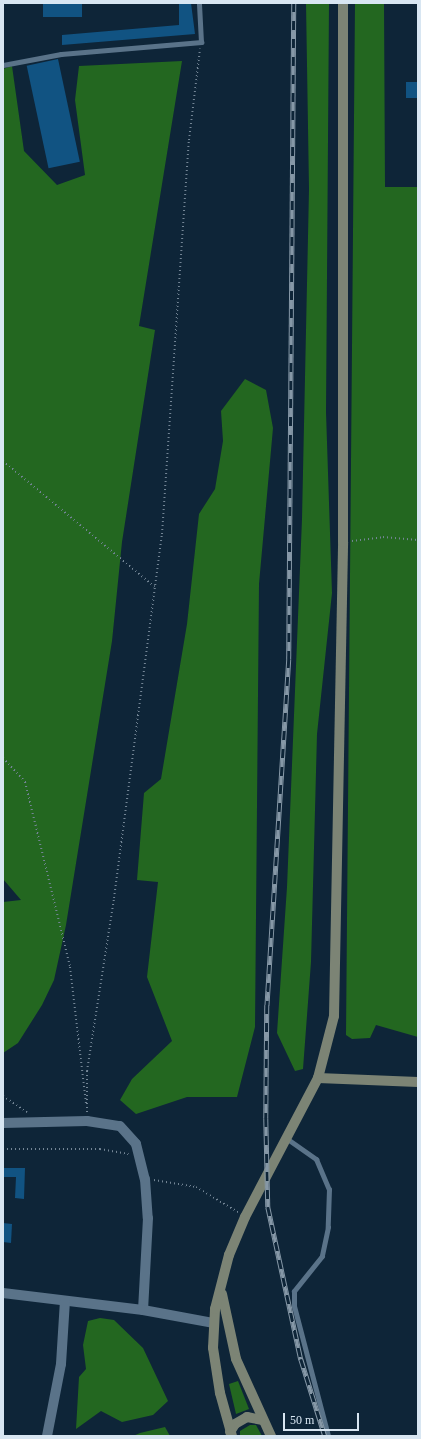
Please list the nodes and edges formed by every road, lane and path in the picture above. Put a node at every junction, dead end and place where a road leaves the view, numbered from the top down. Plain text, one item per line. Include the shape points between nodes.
1 (199, 3) edge
2 (343, 3) edge
3 (201, 42) junction
4 (3, 65) edge
5 (3, 461) edge
6 (418, 540) edge
7 (343, 542) junction
8 (155, 587) junction
9 (3, 758) edge
10 (318, 1078) junction
11 (418, 1082) edge
12 (3, 1096) edge
13 (87, 1121) junction
14 (40, 1122) junction
15 (3, 1123) edge
16 (286, 1138) junction
17 (3, 1149) edge
18 (140, 1156) junction
19 (145, 1178) junction
20 (245, 1217) junction
21 (222, 1290) junction
22 (3, 1293) edge
23 (65, 1301) junction
24 (143, 1310) junction
25 (213, 1323) junction
26 (263, 1420) junction
27 (231, 1434) edge
28 (47, 1436) edge
29 (271, 1436) edge
30 (328, 1436) edge

1 - 3 lane
2 - 7 main road
3 - 4 lane via 61,54
3 - 8 path via 189,140 168,456
5 - 8 path
6 - 7 path via 383,537
7 - 10 main road via 334,1016
8 - 13 path via 114,898 87,1071
9 - 13 path via 25,782 70,967 80,1028
10 - 11 main road
10 - 16 main road
12 - 14 path
13 - 14 street
13 - 18 street via 120,1126 136,1144
14 - 15 street
16 - 20 main road
16 - 30 lane via 316,1159 329,1189 328,1227 322,1256 294,1291 294,1306
17 - 18 path via 100,1149
18 - 19 street
19 - 20 path via 196,1187
19 - 24 street via 148,1218
20 - 21 main road via 229,1255
21 - 25 main road
21 - 26 main road via 236,1360
22 - 23 street
23 - 24 street
23 - 28 street via 61,1364
24 - 25 street
25 - 27 main road via 220,1393
26 - 27 main road via 247,1418 235,1424
26 - 29 main road

